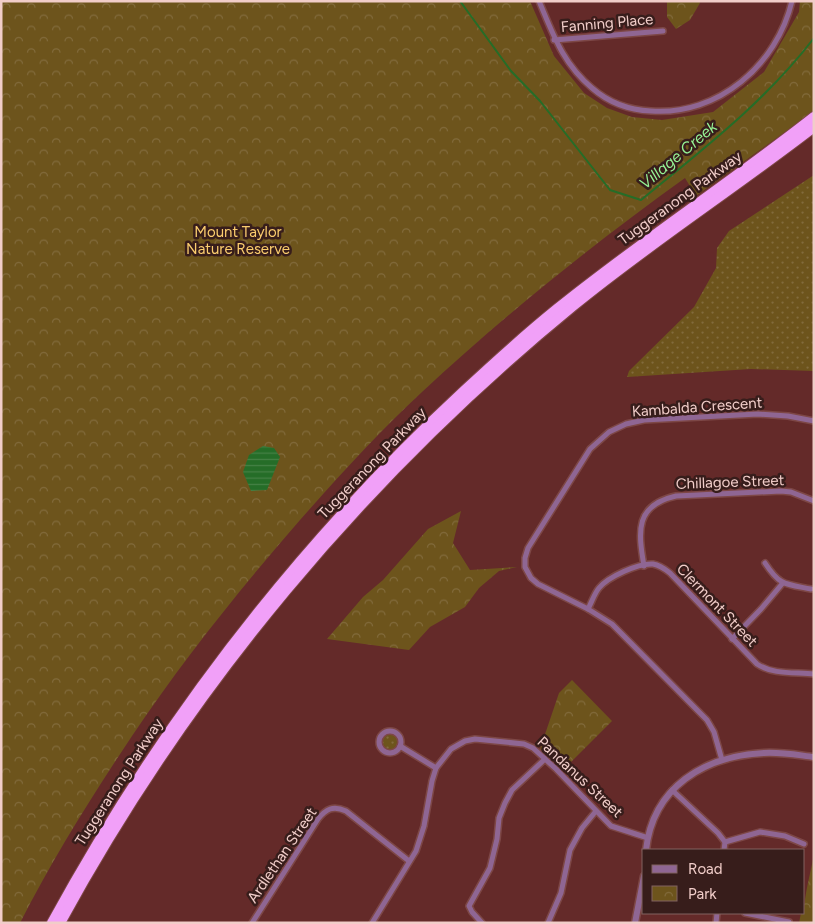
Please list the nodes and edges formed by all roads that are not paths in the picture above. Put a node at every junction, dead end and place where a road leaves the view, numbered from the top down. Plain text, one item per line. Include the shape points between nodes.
1 (539, 1) edge
2 (792, 1) edge
3 (663, 31) dead end
4 (554, 40) junction
5 (814, 117) edge
6 (814, 127) edge
7 (814, 421) edge
8 (814, 500) edge
9 (764, 563) dead end
10 (644, 566) junction
11 (782, 584) junction
12 (811, 588) dead end
13 (588, 609) junction
14 (732, 639) junction
15 (814, 674) edge
16 (400, 746) junction
17 (814, 757) edge
18 (546, 758) junction
19 (722, 760) junction
20 (436, 768) junction
21 (672, 790) junction
22 (596, 811) junction
23 (648, 838) junction
24 (725, 842) junction
25 (804, 844) dead end
26 (646, 849) edge
27 (724, 849) edge
28 (409, 861) junction
29 (642, 886) edge
30 (750, 914) edge
31 (789, 922) edge
32 (52, 923) edge
33 (60, 923) edge
34 (252, 923) edge
35 (372, 923) edge
36 (482, 923) edge
37 (548, 923) edge
38 (635, 923) edge

1 - 4 street
2 - 4 street via 776,42 755,70 719,97 668,112 641,111 598,93 579,76
3 - 4 street, Fanning Place
5 - 32 highway, Tuggeranong Parkway via 556,310 447,407 347,508 270,598 191,700 104,831
6 - 33 highway, Tuggeranong Parkway via 573,306 451,414 367,498 272,606 193,710 108,839
7 - 13 street, Kambalda Crescent via 758,414 644,420 626,424 599,440 590,449 528,548 525,558 525,567 538,584
8 - 10 street, Chillagoe Street via 781,491 666,498 648,510 640,524
9 - 11 street
10 - 13 street via 605,582
10 - 14 street, Clermont Street via 659,566 670,573
11 - 12 street
11 - 14 street
13 - 19 street, Kambalda Crescent via 619,631 707,720
14 - 15 street, Clermont Street via 764,668
16 - 16 street via 394,752 385,752 379,746 380,737 387,731 395,732 400,738
16 - 20 street
17 - 19 street via 764,753
18 - 20 street, Pandanus Street via 524,744 475,739 456,744
18 - 22 street, Pandanus Street
18 - 36 street via 512,790 499,818 490,868 469,906
19 - 21 street via 699,769
20 - 28 street, Pandanus Street via 424,826
21 - 23 street via 658,808
21 - 24 street
22 - 23 street, Pandanus Street via 611,826
22 - 37 street via 570,850 561,893
23 - 26 street
24 - 25 street via 760,832 785,836
24 - 27 street
28 - 34 street, Ardlethan Street via 346,811 330,808 318,819
28 - 35 street, Pandanus Street
29 - 38 street
30 - 31 street

